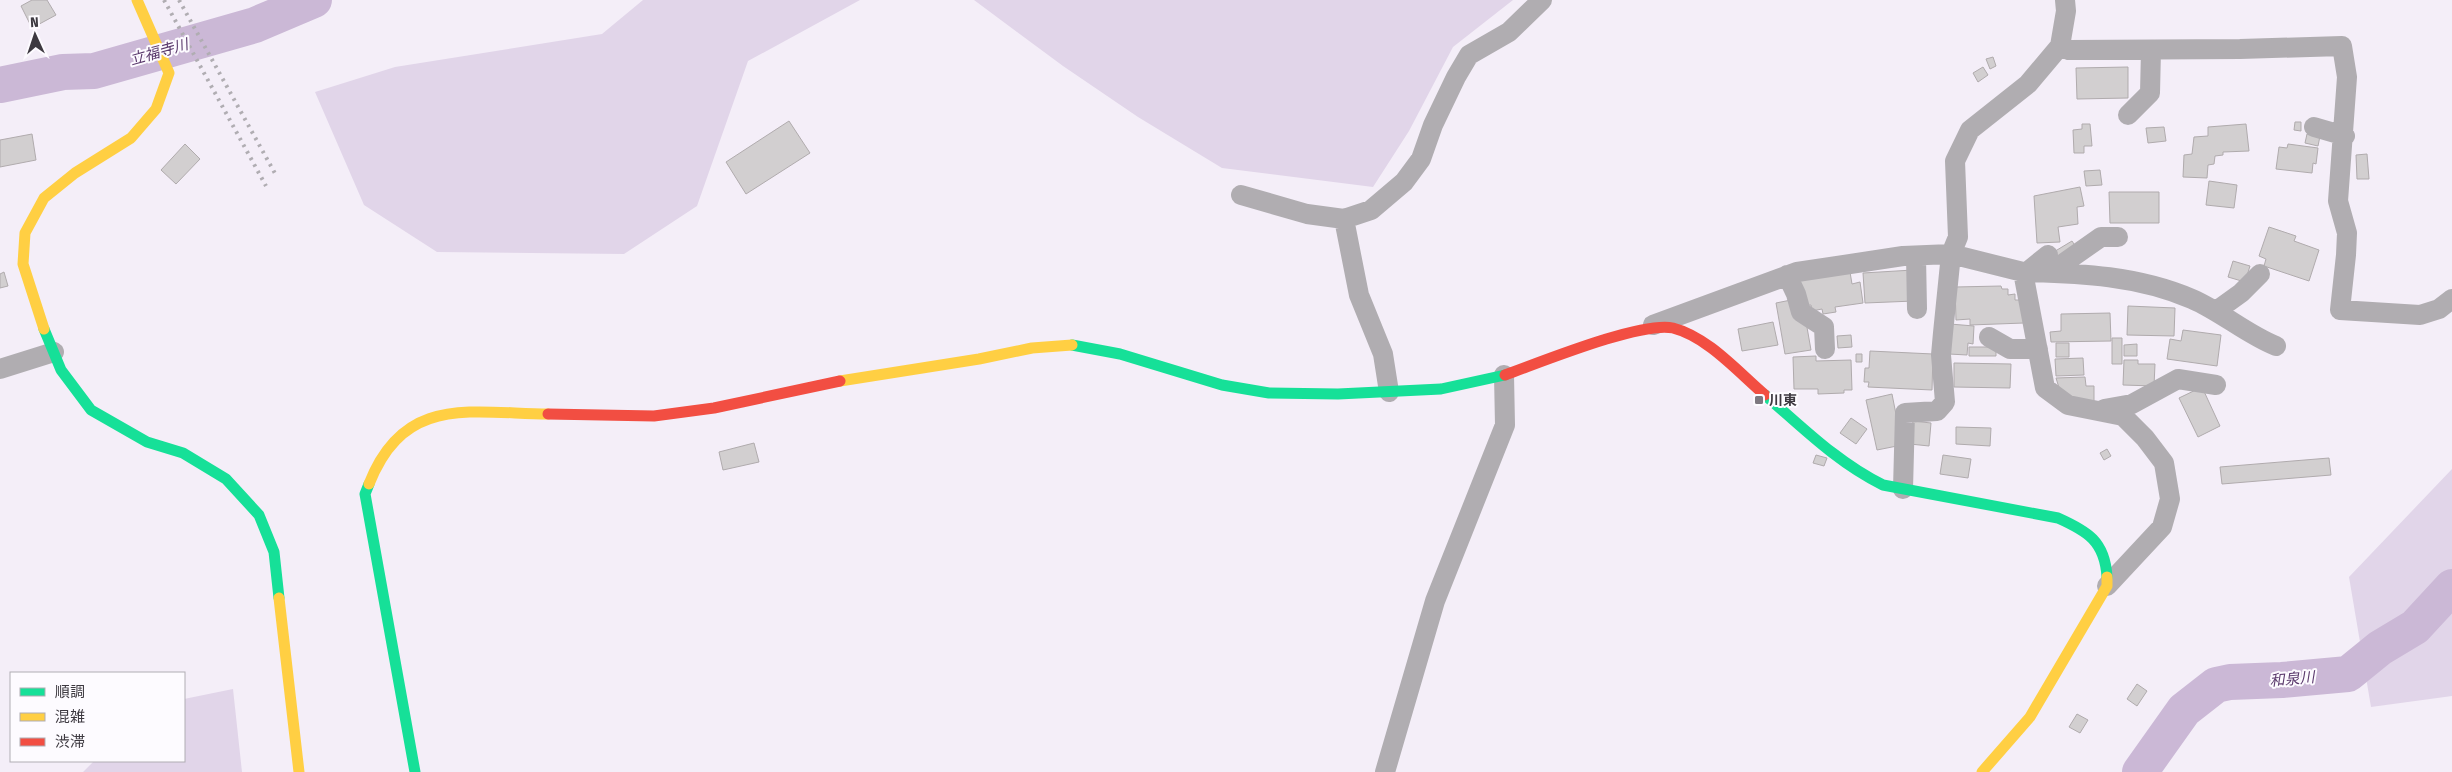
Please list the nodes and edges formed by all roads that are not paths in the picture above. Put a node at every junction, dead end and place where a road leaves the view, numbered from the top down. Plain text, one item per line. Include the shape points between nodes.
1 (1542, 0) edge
2 (2065, 0) edge
3 (139, 4) edge
4 (2060, 46) junction
5 (2151, 50) junction
6 (2128, 115) dead end
7 (2314, 127) dead end
8 (2345, 136) junction
9 (1241, 195) dead end
10 (1344, 219) junction
11 (2118, 237) dead end
12 (1951, 254) junction
13 (1916, 256) junction
14 (2050, 264) junction
15 (2025, 272) junction
16 (2260, 274) dead end
17 (1787, 275) junction
18 (2452, 299) edge
19 (1917, 309) dead end
20 (2216, 311) junction
21 (1642, 330) junction
22 (1989, 337) dead end
23 (2276, 346) dead end
24 (1825, 349) dead end
25 (2038, 349) junction
26 (54, 352) junction
27 (0, 369) edge
28 (1504, 375) junction
29 (2216, 385) dead end
30 (1389, 392) junction
31 (2097, 411) junction
32 (1903, 489) junction
33 (2107, 586) junction
34 (299, 772) edge
35 (415, 772) edge
36 (1385, 772) edge
37 (1982, 772) edge

1 - 10 street via 1509,32 1469,55 1433,125 1421,159 1404,182 1371,210
2 - 4 street
3 - 26 street via 169,73 156,109 131,138 75,173 44,198 25,233 22,264
4 - 5 street via 2069,50
4 - 12 street via 2028,84 1970,130 1955,161 1958,237
5 - 6 street via 2150,93
5 - 8 street via 2342,46 2347,77
7 - 8 street
8 - 18 street via 2338,201 2346,233 2340,310 2420,315 2439,309
9 - 10 street via 1306,214
10 - 30 street via 1359,296 1383,354
11 - 14 street via 2101,237
12 - 13 street
12 - 15 street
12 - 32 street via 1941,355 1945,402 1937,411 1905,413
13 - 17 street
13 - 19 street
14 - 15 street
14 - 20 street via 2155,285
15 - 25 street
16 - 20 street via 2242,293
17 - 21 street
17 - 24 street via 1801,312 1824,327
20 - 23 street
21 - 28 street
21 - 32 street via 1672,328 1704,342 1861,474 1883,485
22 - 25 street via 2010,349
25 - 31 street via 2045,388 2068,406
26 - 27 street
26 - 34 street via 62,370 91,410 147,442 183,453 226,479 259,515 274,552
28 - 30 street via 1441,389
28 - 36 street via 1505,425 1435,601
29 - 31 street via 2178,379 2132,404
30 - 35 street via 1269,394 1222,385 1120,354 1071,346 1032,348 824,383 714,408 654,416 451,413 424,419 391,440 378,460 365,494
31 - 33 street via 2123,416 2145,438 2164,462 2170,499 2162,527
32 - 33 street via 2058,518 2085,530 2099,547 2106,565
33 - 37 street via 2070,654 2030,717

